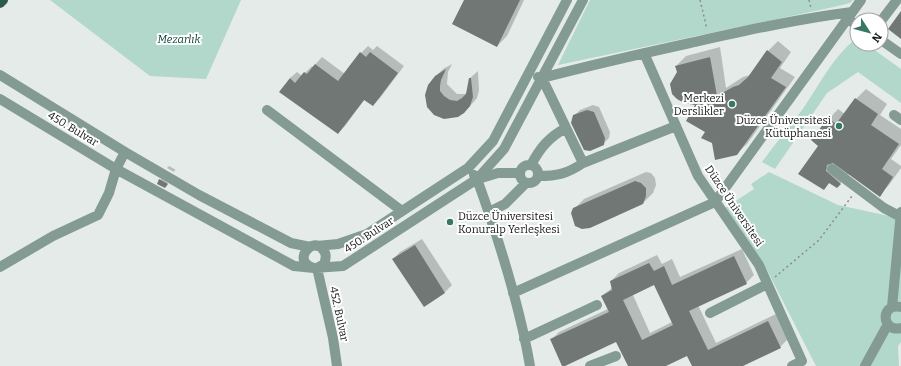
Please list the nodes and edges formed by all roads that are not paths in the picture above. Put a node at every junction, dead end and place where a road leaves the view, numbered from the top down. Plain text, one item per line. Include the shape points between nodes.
1 (3, 0) edge
2 (567, 0) edge
3 (583, 0) edge
4 (861, 0) edge
5 (897, 0) edge
6 (0, 3) edge
7 (851, 12) edge
8 (888, 12) edge
9 (849, 15) joint
10 (889, 46) edge
11 (644, 53) junction
12 (901, 54) edge
13 (528, 73) junction
14 (0, 74) edge
15 (542, 78) junction
16 (0, 100) edge
17 (267, 110) dead end
18 (676, 126) junction
19 (566, 128) junction
20 (125, 152) junction
21 (583, 164) junction
22 (531, 165) junction
23 (468, 168) junction
24 (116, 169) junction
25 (832, 169) dead end
26 (519, 173) junction
27 (538, 176) junction
28 (477, 179) junction
29 (526, 183) junction
30 (715, 202) junction
31 (402, 211) junction
32 (489, 212) junction
33 (901, 215) edge
34 (314, 246) junction
35 (0, 266) edge
36 (315, 268) junction
37 (767, 284) junction
38 (513, 294) junction
39 (596, 305) dead end
40 (896, 307) edge
41 (710, 313) dead end
42 (888, 324) junction
43 (901, 328) edge
44 (524, 339) junction
45 (616, 356) dead end
46 (337, 366) edge
47 (530, 366) edge
48 (590, 366) edge
49 (792, 366) edge
50 (865, 366) edge

1 - 6 main road
2 - 13 street, 450. Bulvar
3 - 15 street, 450. Bulvar
4 - 7 street
5 - 8 street
9 - 11 street via 819,17
9 - 30 street
10 - 12 street
11 - 15 street
11 - 18 street, Düzce Üniversitesi
13 - 15 street
13 - 23 street, 450. Bulvar via 492,141
14 - 20 street, 450. Bulvar
15 - 19 street
15 - 28 street, 450. Bulvar via 504,149
16 - 24 street, 450. Bulvar
17 - 31 street
18 - 21 street
18 - 30 street, Düzce Üniversitesi via 698,176
19 - 21 street
19 - 22 street via 555,134 540,149
20 - 24 street
20 - 34 street, 450. Bulvar via 199,195 291,243
21 - 27 street via 555,176
22 - 26 street via 524,165
22 - 27 street via 538,170
23 - 28 street
23 - 31 street, 450. Bulvar
24 - 35 street via 109,193 98,214 52,236
24 - 36 street, 450. Bulvar via 294,266
25 - 33 street via 884,208
26 - 28 street via 498,173
26 - 29 street
27 - 29 street via 532,183
28 - 32 street
28 - 36 street, 450. Bulvar via 342,266
29 - 32 street via 504,204
30 - 37 street, Düzce Üniversitesi via 759,264
30 - 38 street
31 - 34 street, 450. Bulvar via 367,234 338,244
32 - 38 street
33 - 40 street via 894,282
34 - 36 street via 305,252 304,259 307,265
34 - 36 street via 323,250 326,256 324,264
36 - 46 street, 452. Bulvar via 333,338
37 - 41 street
37 - 49 street, Düzce Üniversitesi via 802,361
38 - 44 street
39 - 44 street
40 - 42 street via 886,313
42 - 43 street via 894,328
42 - 50 street
44 - 47 street
45 - 48 street

